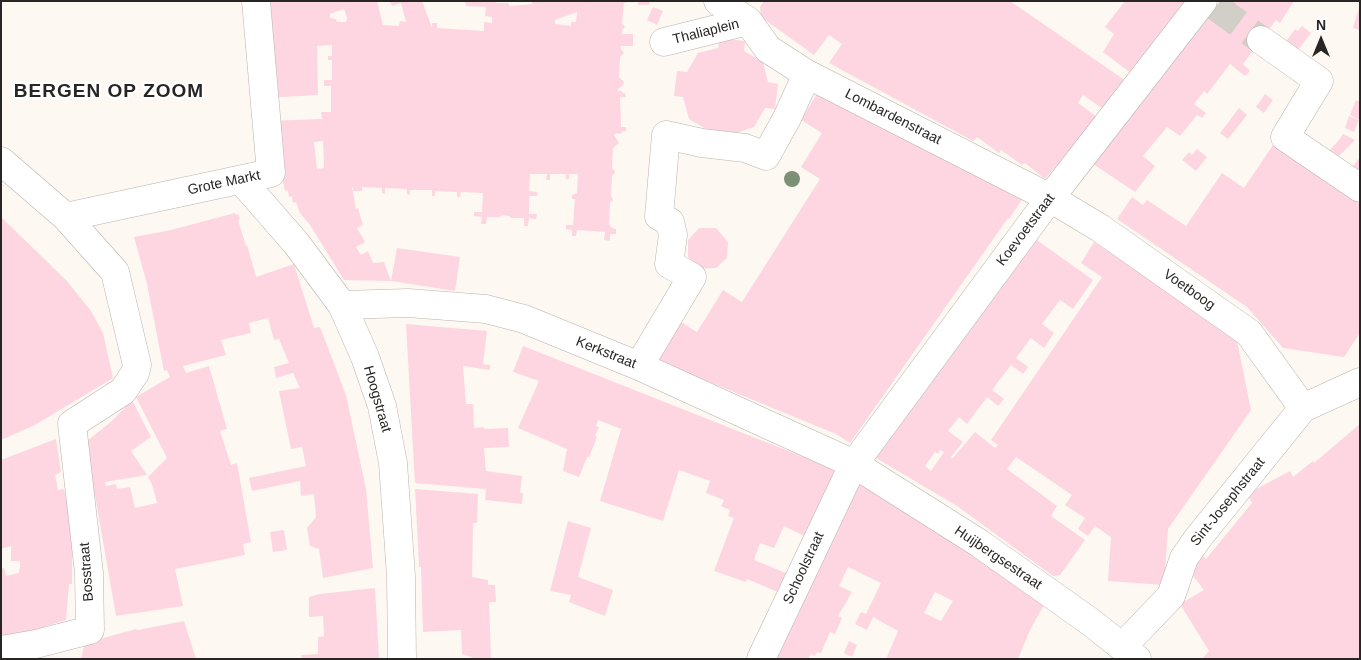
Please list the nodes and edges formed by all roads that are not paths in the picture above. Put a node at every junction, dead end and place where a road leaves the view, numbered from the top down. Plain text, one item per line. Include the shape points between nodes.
1 (256, 1) edge
2 (718, 1) edge
3 (1209, 3) edge
4 (748, 11) edge
5 (1261, 40) tunnel mouth
6 (664, 42) dead end
7 (808, 74) junction
8 (1, 161) edge
9 (241, 180) junction
10 (1360, 188) edge
11 (1050, 198) junction
12 (66, 217) junction
13 (342, 305) junction
14 (639, 366) junction
15 (1360, 382) edge
16 (1303, 408) junction
17 (850, 471) junction
18 (1, 650) edge
19 (1130, 653) edge
20 (402, 659) edge
21 (761, 659) edge

1 - 9 street, Grote Markt via 271,173
2 - 4 street
3 - 11 street, Koevoetstraat
4 - 6 street, Thaliaplein
4 - 7 street, Lombardenstraat via 768,49
5 - 10 street via 1319,82 1285,137
7 - 11 street, Lombardenstraat
7 - 14 street via 766,156 745,148 666,135 659,216 670,222 673,235 669,264 692,277
8 - 12 street
9 - 12 street, Grote Markt
9 - 13 street, Hoogstraat via 296,243
11 - 16 street, Voetboog via 1100,228 1250,333
11 - 17 street, Koevoetstraat
12 - 18 street, Bosstraat via 116,272 138,365 123,391 72,424 89,573 90,630
13 - 14 street, Kerkstraat via 408,303 486,309 524,319
13 - 20 street, Hoogstraat via 382,406 392,463 401,576
14 - 17 street, Kerkstraat
15 - 16 street, Sint-Josephstraat
16 - 19 street, Sint-Josephstraat via 1198,538 1184,558 1171,596
17 - 19 street, Huijbergsestraat via 979,543
17 - 21 street, Schoolstraat

